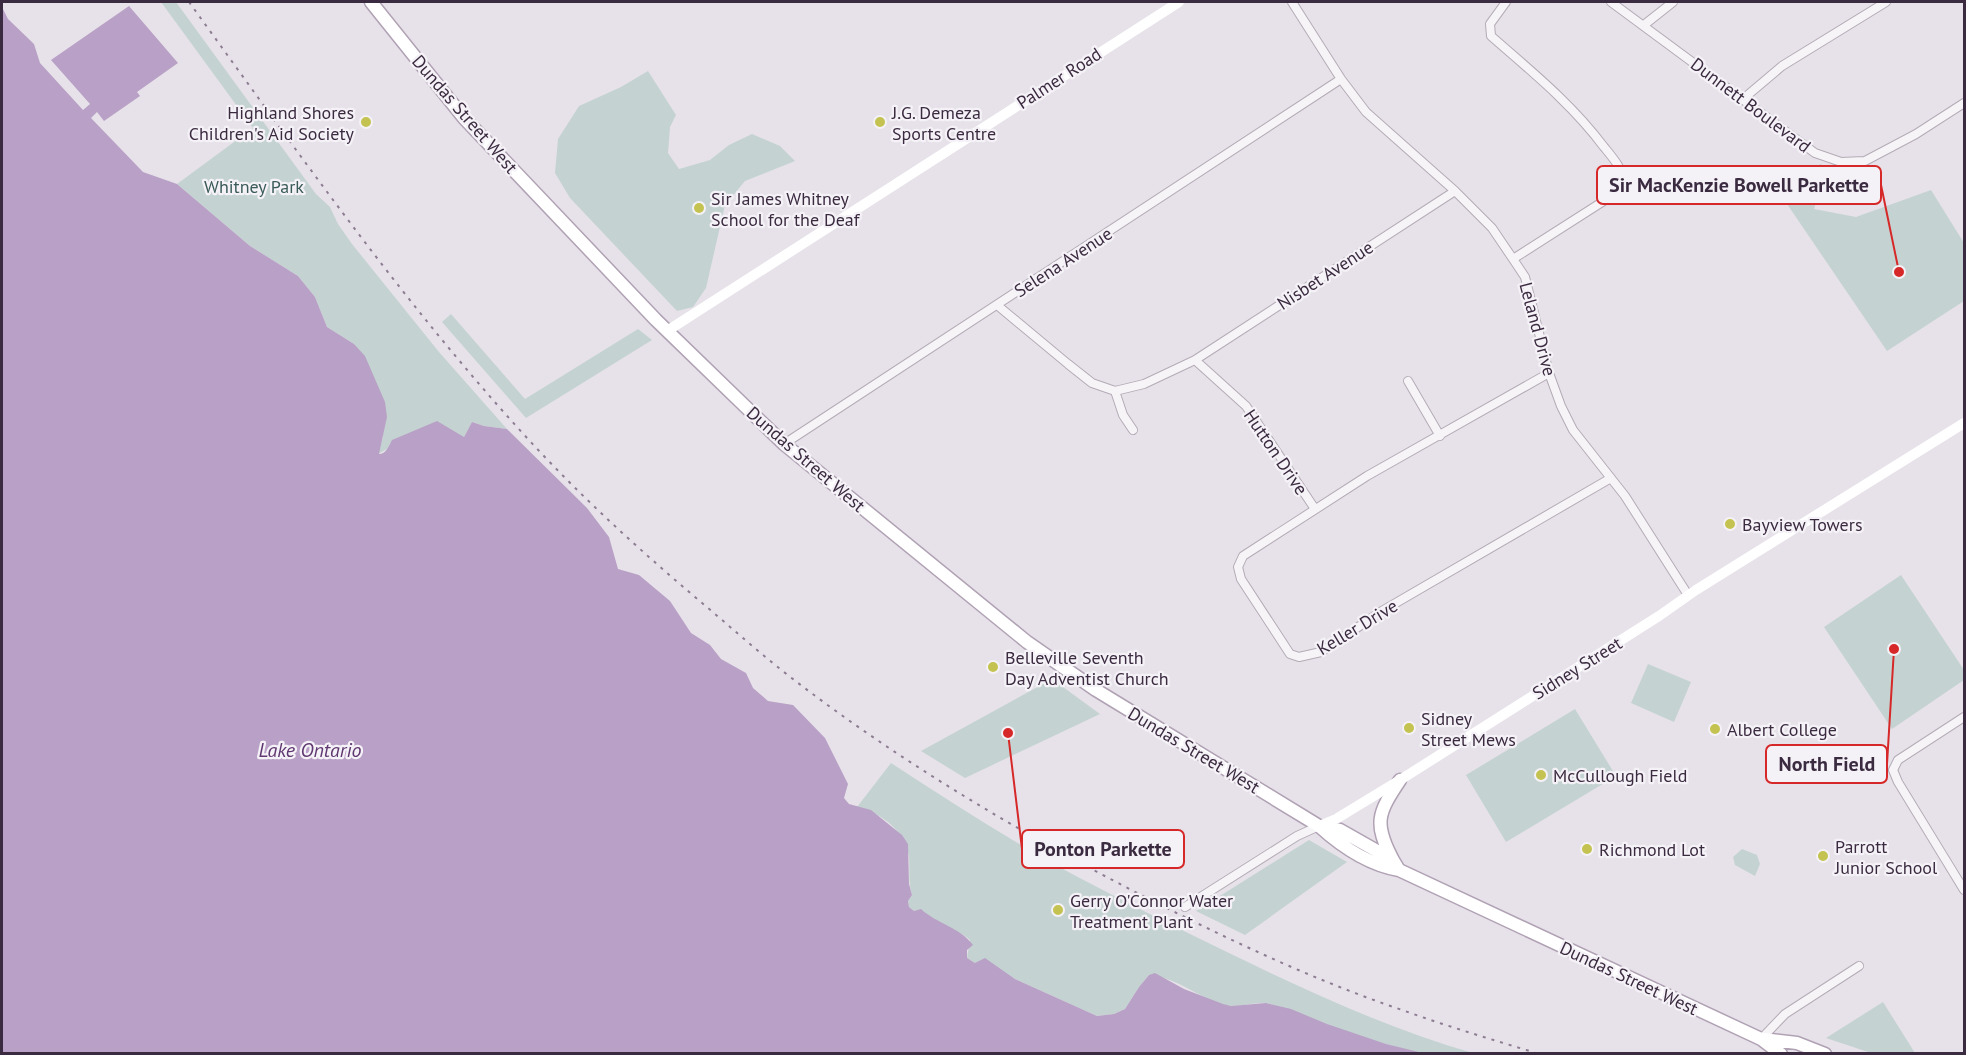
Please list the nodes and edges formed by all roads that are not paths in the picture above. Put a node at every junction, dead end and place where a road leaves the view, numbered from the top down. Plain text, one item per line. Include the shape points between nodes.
1 (371, 2) edge
2 (1179, 2) edge
3 (1292, 2) edge
4 (1506, 2) edge
5 (1611, 2) edge
6 (1673, 2) edge
7 (1886, 2) edge
8 (1644, 25) junction
9 (1341, 79) junction
10 (1743, 99) junction
11 (1965, 104) edge
12 (1455, 191) junction
13 (1513, 259) junction
14 (998, 305) junction
15 (667, 331) junction
16 (1196, 360) junction
17 (1549, 373) junction
18 (1408, 381) dead end
19 (1115, 391) junction
20 (1965, 423) edge
21 (1132, 430) dead end
22 (1440, 436) junction
23 (784, 444) junction
24 (1611, 478) junction
25 (1315, 509) junction
26 (1688, 595) junction
27 (1965, 717) edge
28 (1400, 780) junction
29 (1319, 826) junction
30 (1396, 865) junction
31 (1965, 890) edge
32 (1185, 907) dead end
33 (1859, 966) dead end
34 (1761, 1039) junction
35 (1780, 1053) edge
36 (1825, 1053) edge

1 - 15 main road, Dundas Street West via 464,118
2 - 15 main road, Palmer Road
3 - 9 street, Leland Drive
4 - 13 street via 1490,24 1491,36 1583,120 1617,163 1624,183 1610,197
5 - 8 street, Dunnett Boulevard
6 - 8 street
7 - 10 street via 1782,66
8 - 10 street, Dunnett Boulevard
9 - 12 street, Leland Drive via 1366,112
9 - 14 street, Selena Avenue
10 - 11 street, Dunnett Boulevard via 1815,153 1840,162 1865,161
12 - 13 street, Leland Drive via 1492,228
12 - 16 street, Nisbet Avenue
13 - 17 street, Leland Drive via 1525,277
14 - 19 street via 1092,383
14 - 23 street, Selena Avenue
15 - 23 main road, Dundas Street West
16 - 19 street via 1144,384
16 - 25 street, Hutton Drive via 1246,406
17 - 22 street, Keller Drive
17 - 24 street, Leland Drive via 1573,430
18 - 22 street
19 - 21 street
20 - 26 main road, Sidney Street
22 - 25 street, Keller Drive
23 - 29 main road, Dundas Street West via 1027,642 1095,690
24 - 25 street, Keller Drive via 1382,611 1321,652 1299,657 1290,654 1241,579 1238,567 1243,556
24 - 26 street, Leland Drive
26 - 28 main road, Sidney Street
27 - 31 street via 1898,760 1893,770
28 - 29 main road, Sidney Street
28 - 30 main road via 1380,816 1380,829
29 - 30 main road, Dundas Street West via 1340,830
29 - 32 street, Sidney Street
30 - 34 main road, Dundas Street West
33 - 34 street via 1785,1014
34 - 35 main road, Dundas Street West
34 - 36 main road, Dundas Street West via 1797,1043

